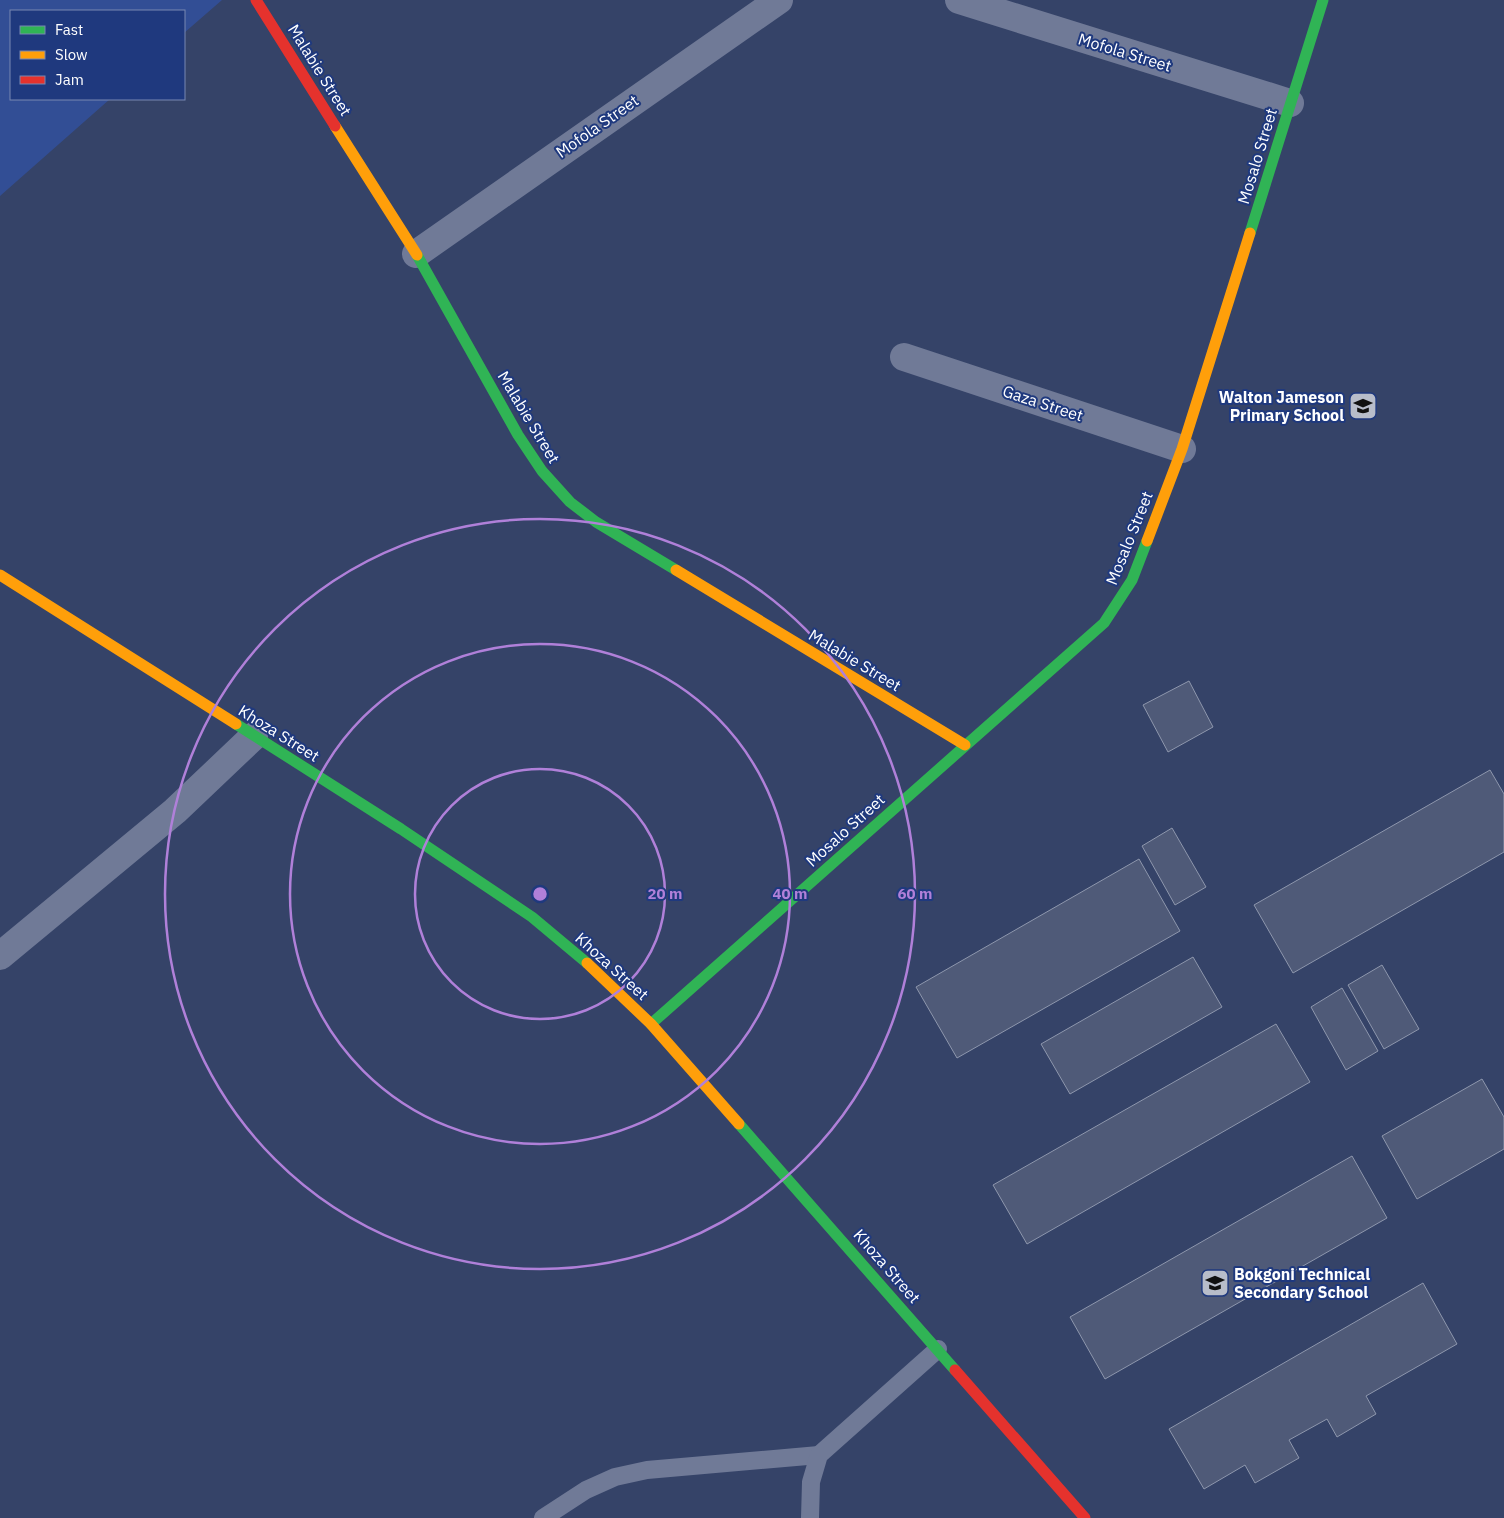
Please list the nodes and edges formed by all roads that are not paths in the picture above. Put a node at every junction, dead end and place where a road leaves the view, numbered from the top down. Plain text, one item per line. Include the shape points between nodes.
1 (256, 0) edge
2 (779, 0) edge
3 (959, 0) edge
4 (1323, 0) edge
5 (1290, 103) junction
6 (416, 254) junction
7 (904, 356) dead end
8 (1182, 449) junction
9 (0, 575) edge
10 (254, 736) junction
11 (965, 745) junction
12 (0, 956) edge
13 (651, 1024) junction
14 (938, 1349) junction
15 (820, 1455) junction
16 (543, 1518) edge
17 (810, 1518) edge
18 (1085, 1518) edge

1 - 6 street, Malabie Street
2 - 6 street, Mofola Street
3 - 5 street, Mofola Street
4 - 5 street, Mosalo Street
5 - 8 street, Mosalo Street
6 - 11 street, Malabie Street via 518,435 542,472 570,502 596,522
7 - 8 street, Gaza Street
8 - 11 street, Mosalo Street via 1132,580 1110,616
9 - 10 street, Khoza Street
10 - 12 street via 175,812
10 - 13 street, Khoza Street via 401,829 532,918 591,966
11 - 13 street, Mosalo Street
13 - 14 street, Khoza Street
14 - 15 lane
14 - 18 street, Khoza Street
15 - 16 lane via 647,1470 615,1477 586,1490
15 - 17 lane via 811,1482

